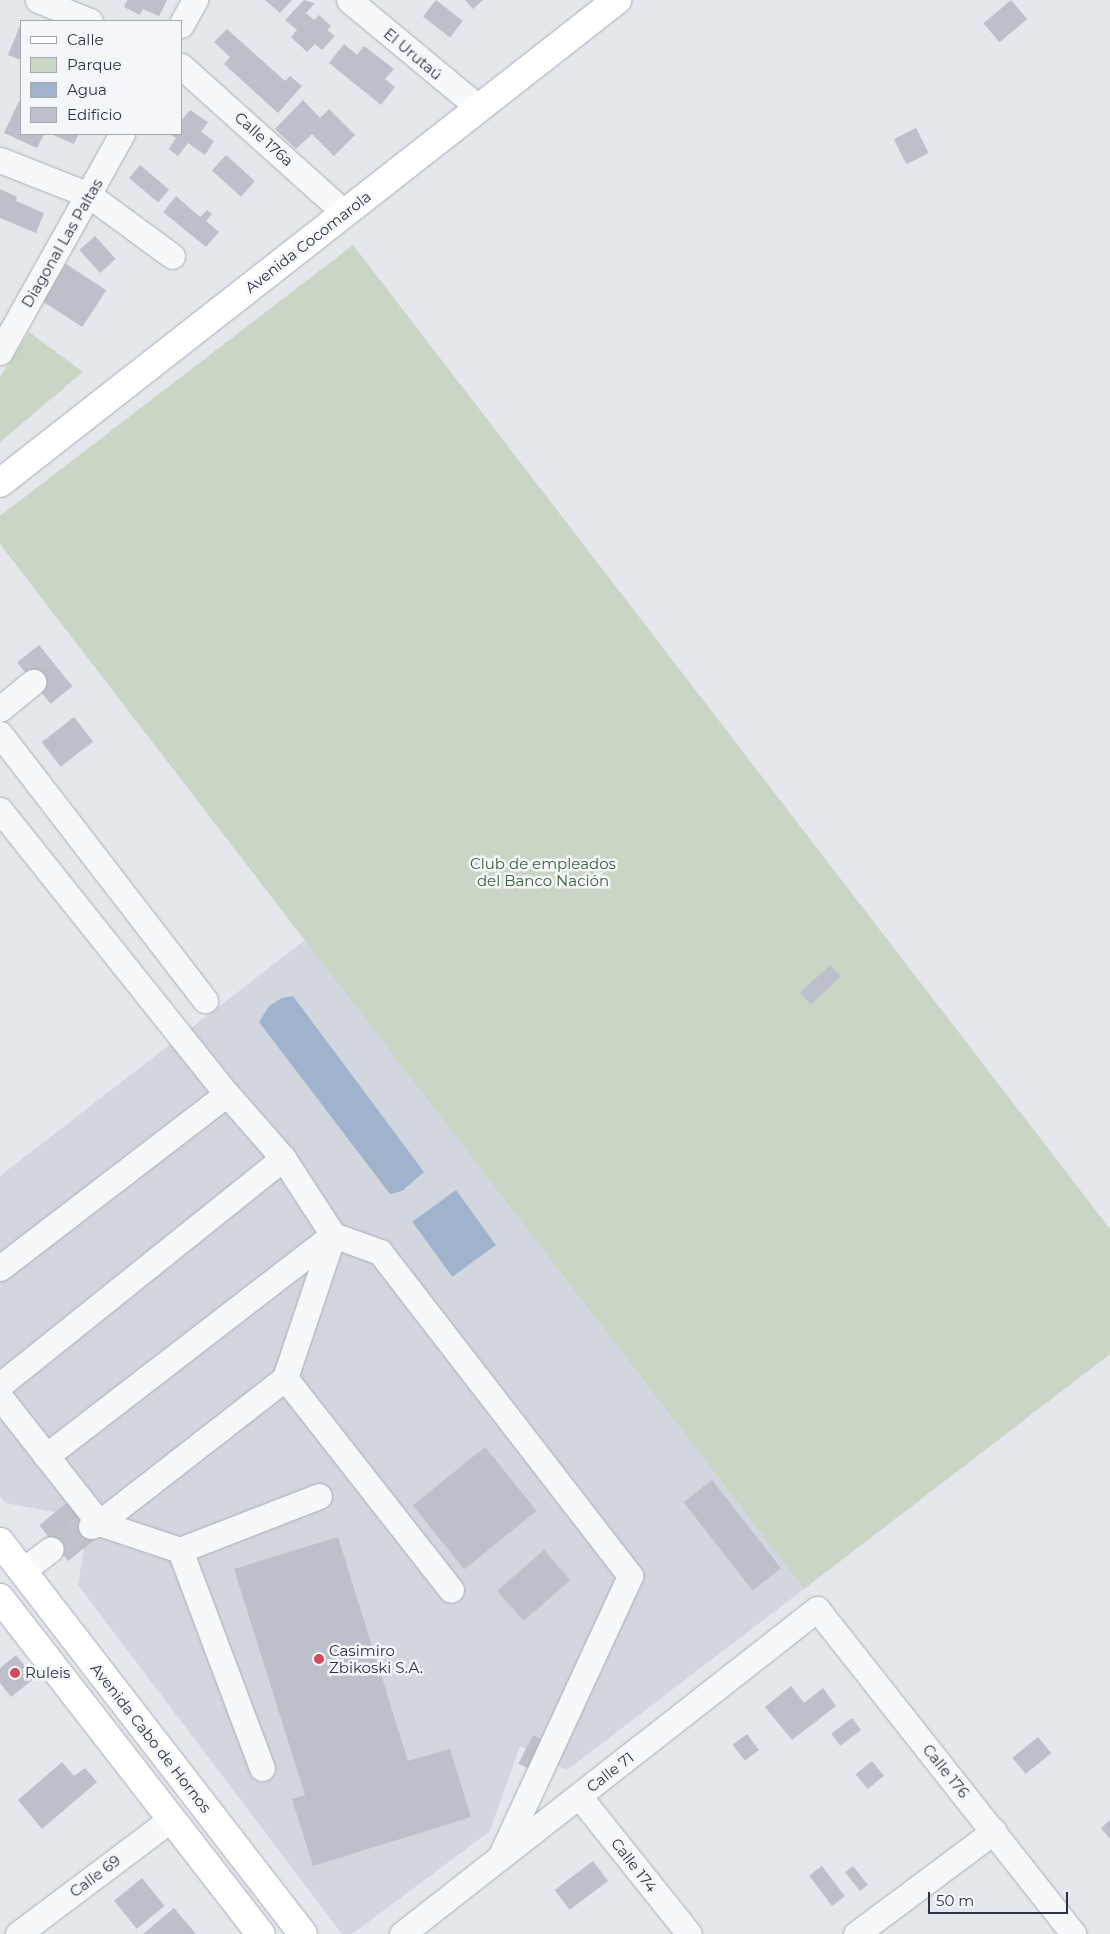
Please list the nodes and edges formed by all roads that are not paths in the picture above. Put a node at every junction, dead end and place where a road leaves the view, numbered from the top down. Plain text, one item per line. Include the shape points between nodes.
1 (38, 0) edge
2 (195, 0) edge
3 (349, 0) edge
4 (605, 3) edge
5 (88, 20) edge
6 (182, 22) edge
7 (182, 67) edge
8 (478, 108) junction
9 (121, 135) edge
10 (0, 160) edge
11 (90, 194) junction
12 (345, 213) junction
13 (172, 256) dead end
14 (6, 327) edge
15 (0, 352) edge
16 (0, 483) edge
17 (33, 682) dead end
18 (0, 709) edge
19 (0, 734) edge
20 (0, 810) edge
21 (205, 1000) dead end
22 (227, 1094) junction
23 (283, 1158) junction
24 (333, 1234) junction
25 (0, 1268) edge
26 (285, 1378) junction
27 (0, 1385) edge
28 (0, 1397) edge
29 (46, 1456) junction
30 (319, 1496) dead end
31 (95, 1525) junction
32 (0, 1542) edge
33 (51, 1549) tunnel mouth
34 (180, 1550) junction
35 (22, 1571) junction
36 (450, 1590) dead end
37 (0, 1598) edge
38 (817, 1609) joint
39 (262, 1768) dead end
40 (580, 1796) junction
41 (171, 1818) junction
42 (994, 1831) junction
43 (501, 1855) junction
44 (18, 1934) edge
45 (261, 1934) edge
46 (303, 1934) edge
47 (402, 1934) edge
48 (689, 1934) edge
49 (856, 1934) edge
50 (1074, 1934) edge

1 - 5 street
2 - 6 street
3 - 8 street, El Urutaú
4 - 8 main road, Avenida Cocomarola
7 - 12 street, Calle 176a
8 - 12 main road, Avenida Cocomarola
9 - 11 street, Diagonal Las Paltas
10 - 11 street
11 - 13 street
11 - 14 street, Diagonal Las Paltas
12 - 16 main road, Avenida Cocomarola
14 - 15 street, Diagonal Las Paltas
17 - 18 street
19 - 21 street
20 - 22 street
22 - 23 street
22 - 25 street
23 - 24 street
23 - 27 street
24 - 26 street
24 - 29 street
24 - 43 street via 380,1252 630,1576
26 - 31 street
26 - 36 street
28 - 29 street
29 - 31 street
30 - 34 street
31 - 34 street
32 - 35 main road, Avenida Cabo de Hornos
33 - 35 street
34 - 39 street
35 - 46 main road, Avenida Cabo de Hornos
37 - 41 main road
38 - 40 street, Calle 71
38 - 42 street, Calle 176
40 - 43 street, Calle 71
40 - 48 street, Calle 174
41 - 44 street, Calle 69
41 - 45 main road
42 - 49 street
42 - 50 street, Calle 176
43 - 47 street, Calle 71

